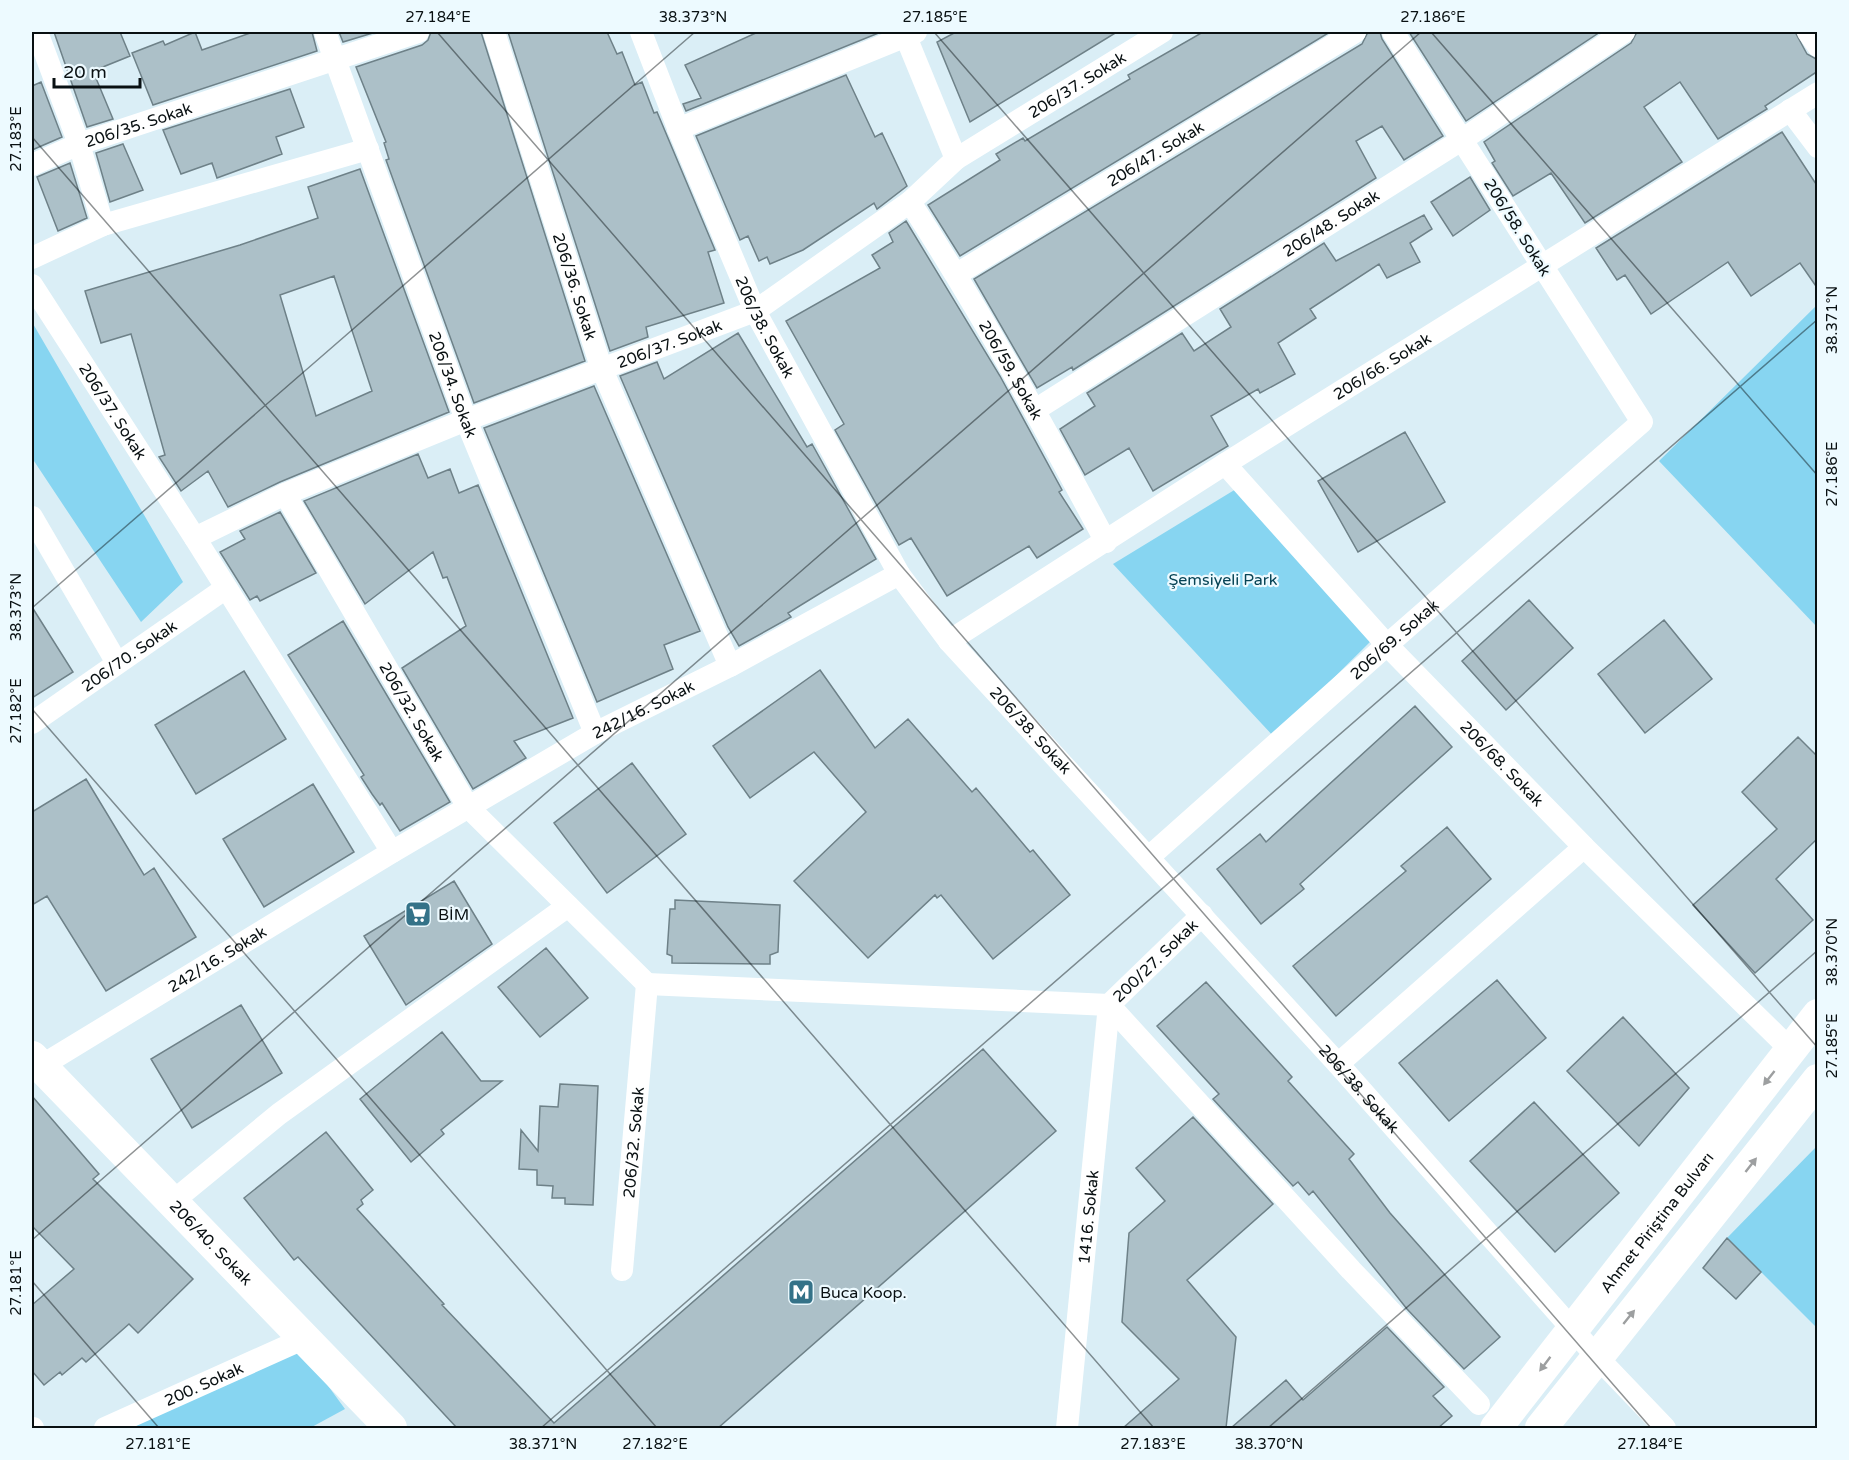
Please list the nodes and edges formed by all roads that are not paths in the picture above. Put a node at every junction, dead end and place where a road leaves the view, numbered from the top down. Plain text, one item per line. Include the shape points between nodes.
1 (37, 32) edge
2 (326, 32) edge
3 (418, 32) edge
4 (494, 32) edge
5 (641, 32) edge
6 (1162, 32) edge
7 (1355, 32) edge
8 (1393, 32) edge
9 (1624, 32) edge
10 (1808, 32) edge
11 (908, 33) edge
12 (1818, 46) edge
13 (335, 59) junction
14 (1818, 93) edge
15 (1790, 110) junction
16 (678, 129) junction
17 (1463, 140) junction
18 (79, 144) junction
19 (1818, 147) edge
20 (368, 149) junction
21 (956, 159) junction
22 (32, 165) edge
23 (909, 202) junction
24 (103, 225) junction
25 (32, 258) edge
26 (1542, 266) junction
27 (957, 274) junction
28 (32, 285) edge
29 (755, 311) junction
30 (601, 367) junction
31 (1035, 410) junction
32 (465, 420) junction
33 (1642, 422) joint
34 (1225, 464) junction
35 (285, 494) junction
36 (32, 518) edge
37 (195, 538) junction
38 (1106, 542) junction
39 (899, 574) junction
40 (226, 588) junction
41 (949, 641) junction
42 (1387, 645) junction
43 (117, 663) junction
44 (730, 666) junction
45 (32, 723) edge
46 (595, 733) junction
47 (468, 807) junction
48 (1584, 847) junction
49 (392, 852) junction
50 (1149, 857) junction
51 (568, 906) junction
52 (1202, 915) junction
53 (647, 984) junction
54 (1109, 1005) junction
55 (1818, 1015) edge
56 (1791, 1050) junction
57 (36, 1061) edge
58 (1338, 1064) junction
59 (1818, 1080) edge
60 (172, 1202) junction
61 (622, 1270) dead end
62 (1572, 1328) junction
63 (303, 1339) junction
64 (1597, 1357) junction
65 (1488, 1416) edge
66 (105, 1428) edge
67 (391, 1428) edge
68 (1067, 1428) edge
69 (1541, 1428) edge
70 (1665, 1428) edge

1 - 18 street
2 - 13 street, 206/34. Sokak
3 - 13 street, 206/35. Sokak
4 - 30 street, 206/36. Sokak
5 - 16 street, 206/38. Sokak
6 - 21 street, 206/37. Sokak
7 - 27 street, 206/47. Sokak
8 - 17 street, 206/58. Sokak
9 - 17 street, 206/48. Sokak
10 - 12 street
11 - 16 street
11 - 21 street
13 - 18 street, 206/35. Sokak
13 - 20 street, 206/34. Sokak
14 - 15 street, 206/66. Sokak
15 - 19 street
15 - 26 street, 206/66. Sokak
16 - 29 street, 206/38. Sokak
17 - 26 street, 206/58. Sokak
17 - 31 street, 206/48. Sokak
18 - 22 street, 206/35. Sokak
18 - 24 street
20 - 24 street
20 - 32 street, 206/34. Sokak
21 - 23 street, 206/37. Sokak
23 - 27 street, 206/59. Sokak
23 - 29 street, 206/37. Sokak
24 - 25 street
26 - 33 street, 206/58. Sokak
26 - 34 street, 206/66. Sokak
27 - 31 street, 206/59. Sokak
28 - 37 street, 206/37. Sokak
29 - 30 street, 206/37. Sokak
29 - 39 street, 206/38. Sokak
30 - 32 street, 206/37. Sokak
30 - 44 street, 206/36. Sokak
31 - 38 street, 206/59. Sokak
32 - 35 street, 206/37. Sokak
32 - 46 street, 206/34. Sokak
33 - 42 street, 206/69. Sokak
34 - 38 street, 206/66. Sokak
34 - 42 street, 206/68. Sokak
35 - 37 street, 206/37. Sokak
35 - 47 street, 206/32. Sokak
36 - 43 street
37 - 40 street, 206/37. Sokak
38 - 41 street, 206/66. Sokak
39 - 41 street, 206/38. Sokak
39 - 44 street, 242/16. Sokak
40 - 43 street, 206/70. Sokak
40 - 49 street
41 - 50 street, 206/38. Sokak
42 - 48 street, 206/68. Sokak
42 - 50 street, 206/69. Sokak
43 - 45 street, 206/70. Sokak
44 - 46 street, 242/16. Sokak
46 - 47 street, 242/16. Sokak
47 - 49 street, 242/16. Sokak
47 - 51 street, 206/32. Sokak
48 - 56 street, 206/68. Sokak
48 - 58 street
49 - 57 street, 242/16. Sokak
50 - 52 street, 206/38. Sokak
51 - 53 street, 206/32. Sokak
51 - 60 street via 279,1114
52 - 54 street, 200/27. Sokak
52 - 58 street, 206/38. Sokak
53 - 54 street
53 - 61 street, 206/32. Sokak
54 - 65 street
54 - 68 street, 1416. Sokak
55 - 56 main road, Ahmet Piriştina Bulvarı
56 -> 62 main road, Ahmet Piriştina Bulvarı
57 - 60 main road, 206/40. Sokak
58 - 62 street, 206/38. Sokak
64 -> 59 main road
60 - 63 main road, 206/40. Sokak
62 - 64 street, 206/38. Sokak
62 -> 65 main road, Ahmet Piriştina Bulvarı
63 - 66 street, 200. Sokak
63 - 67 main road, 206/40. Sokak
64 - 69 main road
64 - 70 street, 206/38. Sokak

